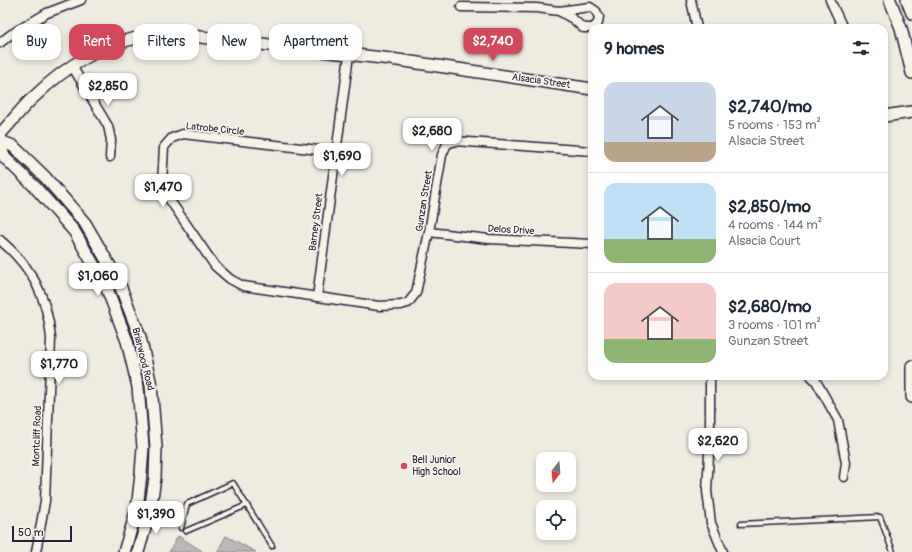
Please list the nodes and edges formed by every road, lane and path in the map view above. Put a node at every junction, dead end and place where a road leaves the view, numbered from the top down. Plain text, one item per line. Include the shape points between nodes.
1 (80, 0) edge
2 (691, 0) edge
3 (830, 0) edge
4 (890, 0) edge
5 (907, 0) edge
6 (537, 4) edge
7 (461, 7) dead end
8 (559, 11) junction
9 (912, 13) edge
10 (597, 24) edge
11 (696, 24) edge
12 (841, 24) edge
13 (588, 28) edge
14 (0, 43) edge
15 (269, 45) edge
16 (362, 56) edge
17 (348, 60) edge
18 (72, 66) junction
19 (912, 73) edge
20 (588, 88) edge
21 (912, 112) edge
22 (888, 115) edge
23 (0, 134) edge
24 (0, 141) edge
25 (0, 147) edge
26 (588, 151) edge
27 (335, 152) junction
28 (110, 157) dead end
29 (429, 232) junction
30 (0, 240) edge
31 (588, 244) edge
32 (317, 297) junction
33 (379, 306) joint
34 (912, 366) edge
35 (710, 380) edge
36 (817, 380) edge
37 (912, 397) edge
38 (710, 437) junction
39 (731, 438) dead end
40 (141, 473) junction
41 (844, 477) dead end
42 (247, 505) junction
43 (150, 511) junction
44 (741, 524) dead end
45 (181, 528) dead end
46 (186, 531) dead end
47 (272, 546) dead end
48 (36, 552) edge
49 (124, 552) edge
50 (138, 552) edge
51 (723, 552) edge
52 (894, 552) edge

1 - 14 street via 47,13
2 - 11 street
3 - 12 street
4 - 19 main road via 901,28
5 - 9 main road
6 - 7 street
6 - 8 street
8 - 10 street via 593,8 599,17
8 - 13 street via 583,28
15 - 18 main road, Alsacia Street via 174,34 142,36 119,42
16 - 20 main road, Alsacia Street
17 - 27 street, Barney Street
18 - 23 main road, Alsacia Street via 34,96
18 - 28 street via 108,126 111,140
21 - 22 main road
24 - 43 main road, Briarwood Road via 13,146 85,223 118,280 140,337 151,385 156,447
25 - 40 main road, Briarwood Road via 5,158 74,231 106,286 127,341 138,387 143,447
26 - 29 street, Gunzan Street via 455,141 447,144 442,155
27 - 32 street, Barney Street
27 - 32 street, Latrobe Circle via 183,134 172,138 164,147 162,184 167,196 215,266 243,286
29 - 31 street, Delos Drive via 489,239
29 - 33 street, Gunzan Street via 416,293 408,303
30 - 48 street, Montcliff Road via 14,252 30,272 41,294 50,327 45,501
32 - 33 street, Latrobe Circle
34 - 37 main road
35 - 38 street
36 - 41 street via 838,420 846,463
38 - 39 street
38 - 51 street via 707,491 711,523
40 - 43 main road via 148,483 144,507
40 - 49 main road, Briarwood Road via 136,509
42 - 45 lane via 233,483 187,504
42 - 46 lane
42 - 47 lane
43 - 50 main road, Briarwood Road
44 - 52 lane via 880,517

